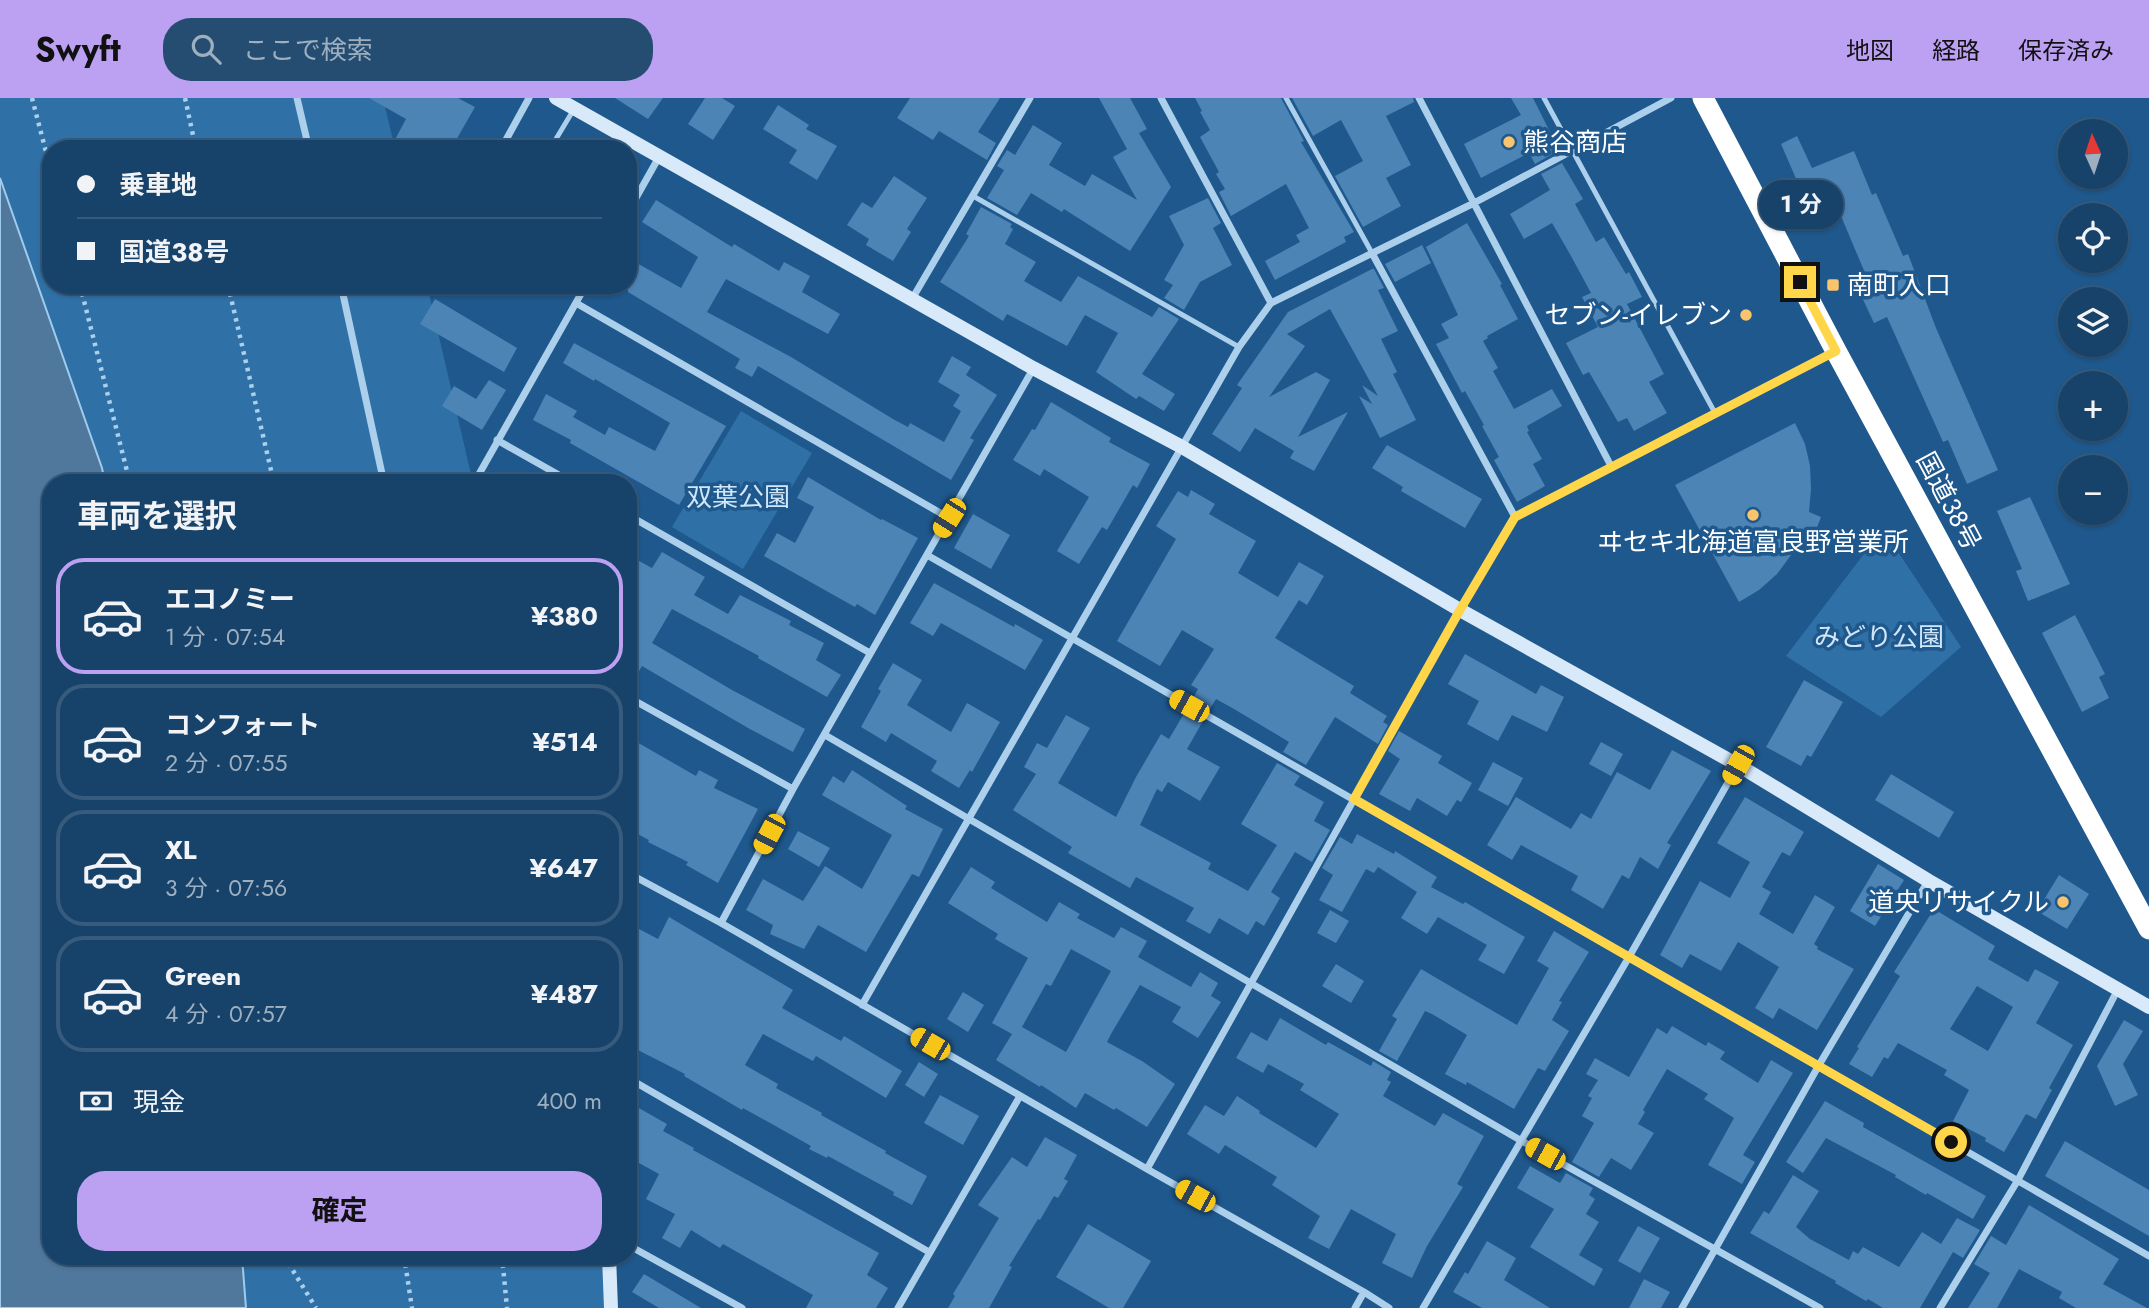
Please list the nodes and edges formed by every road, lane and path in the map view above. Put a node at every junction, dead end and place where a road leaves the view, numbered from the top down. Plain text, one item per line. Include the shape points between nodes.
1 (32, 98) edge
2 (185, 98) edge
3 (297, 98) edge
4 (528, 98) edge
5 (556, 98) edge
6 (1030, 98) edge
7 (1161, 98) edge
8 (1286, 98) edge
9 (1419, 98) edge
10 (1545, 98) edge
11 (1671, 98) edge
12 (1703, 98) edge
13 (574, 108) junction
14 (43, 140) edge
15 (194, 140) edge
16 (307, 140) edge
17 (506, 140) edge
18 (555, 140) edge
19 (630, 140) edge
20 (637, 144) edge
21 (1573, 150) junction
22 (659, 157) junction
23 (637, 196) edge
24 (973, 196) junction
25 (1474, 202) junction
26 (1372, 253) junction
27 (82, 294) edge
28 (230, 294) edge
29 (343, 294) edge
30 (581, 294) edge
31 (912, 299) junction
32 (576, 303) junction
33 (1271, 303) junction
34 (1239, 347) junction
35 (1836, 351) junction
36 (1033, 368) junction
37 (1715, 414) junction
38 (497, 440) junction
39 (1182, 447) junction
40 (1611, 466) junction
41 (128, 474) edge
42 (272, 474) edge
43 (382, 474) edge
44 (479, 474) edge
45 (557, 474) edge
46 (1515, 517) junction
47 (949, 518) junction
48 (637, 520) edge
49 (927, 555) junction
50 (1460, 610) junction
51 (1072, 640) junction
52 (870, 653) junction
53 (637, 702) edge
54 (825, 735) junction
55 (1738, 765) junction
56 (793, 789) junction
57 (1354, 799) junction
58 (968, 820) junction
59 (637, 878) edge
60 (1928, 881) junction
61 (721, 923) junction
62 (2149, 929) edge
63 (1629, 957) junction
64 (1252, 982) junction
65 (2118, 991) junction
66 (862, 1005) junction
67 (2149, 1007) edge
68 (1819, 1065) junction
69 (637, 1083) edge
70 (1020, 1096) junction
71 (1520, 1140) junction
72 (1147, 1169) junction
73 (2018, 1180) junction
74 (1715, 1249) junction
75 (637, 1250) edge
76 (929, 1252) junction
77 (2149, 1256) edge
78 (290, 1265) edge
79 (405, 1265) edge
80 (503, 1265) edge
81 (609, 1265) edge
82 (1364, 1292) junction
83 (316, 1308) edge
84 (412, 1308) edge
85 (507, 1308) edge
86 (611, 1308) edge
87 (742, 1308) edge
88 (898, 1308) edge
89 (1355, 1308) edge
90 (1389, 1308) edge
91 (1423, 1308) edge
92 (1682, 1308) edge
93 (1820, 1308) edge
94 (1940, 1308) edge

1 - 14 path
2 - 15 path
3 - 16 street
4 - 17 street
5 - 13 street
6 - 24 street
7 - 33 street
8 - 26 lane
9 - 25 street
10 - 21 lane
11 - 21 street
12 - 35 highway, 国道38号
13 - 18 lane
13 - 19 street
20 - 22 street
21 - 25 street
21 - 37 lane
22 - 23 street
22 - 31 street
24 - 31 street
24 - 34 lane
25 - 26 street
25 - 40 street
26 - 33 street
26 - 46 street
27 - 41 path
28 - 42 path
29 - 43 street
30 - 32 street
31 - 36 street
32 - 38 street
32 - 47 street
33 - 34 street
34 - 39 street
35 - 37 street
35 - 62 highway, 国道38号
36 - 39 street
36 - 47 street
37 - 40 street
38 - 44 street
38 - 45 street
39 - 50 street
39 - 51 street
40 - 46 street
46 - 50 street
47 - 49 street
48 - 52 street
49 - 51 street
49 - 52 street
50 - 55 street
50 - 57 street
51 - 57 street
51 - 58 street
52 - 54 street
53 - 56 street
54 - 56 street
54 - 58 street
55 - 60 street
55 - 63 street
56 - 61 street
57 - 63 street
57 - 64 street
58 - 64 street
58 - 66 street
59 - 61 street
60 - 65 street
60 - 68 street
61 - 66 street
63 - 68 street
63 - 71 street
64 - 71 street
64 - 72 street
65 - 67 street
65 - 73 street
66 - 70 street
68 - 73 street
68 - 74 street
69 - 76 street
70 - 72 street
70 - 76 street
71 - 74 street
71 - 91 street
72 - 82 street
73 - 77 street
73 - 94 street
74 - 92 street
74 - 93 street
75 - 87 street
76 - 88 street
78 - 83 path
79 - 84 path
80 - 85 path
81 - 86 street
82 - 89 street
82 - 90 street

